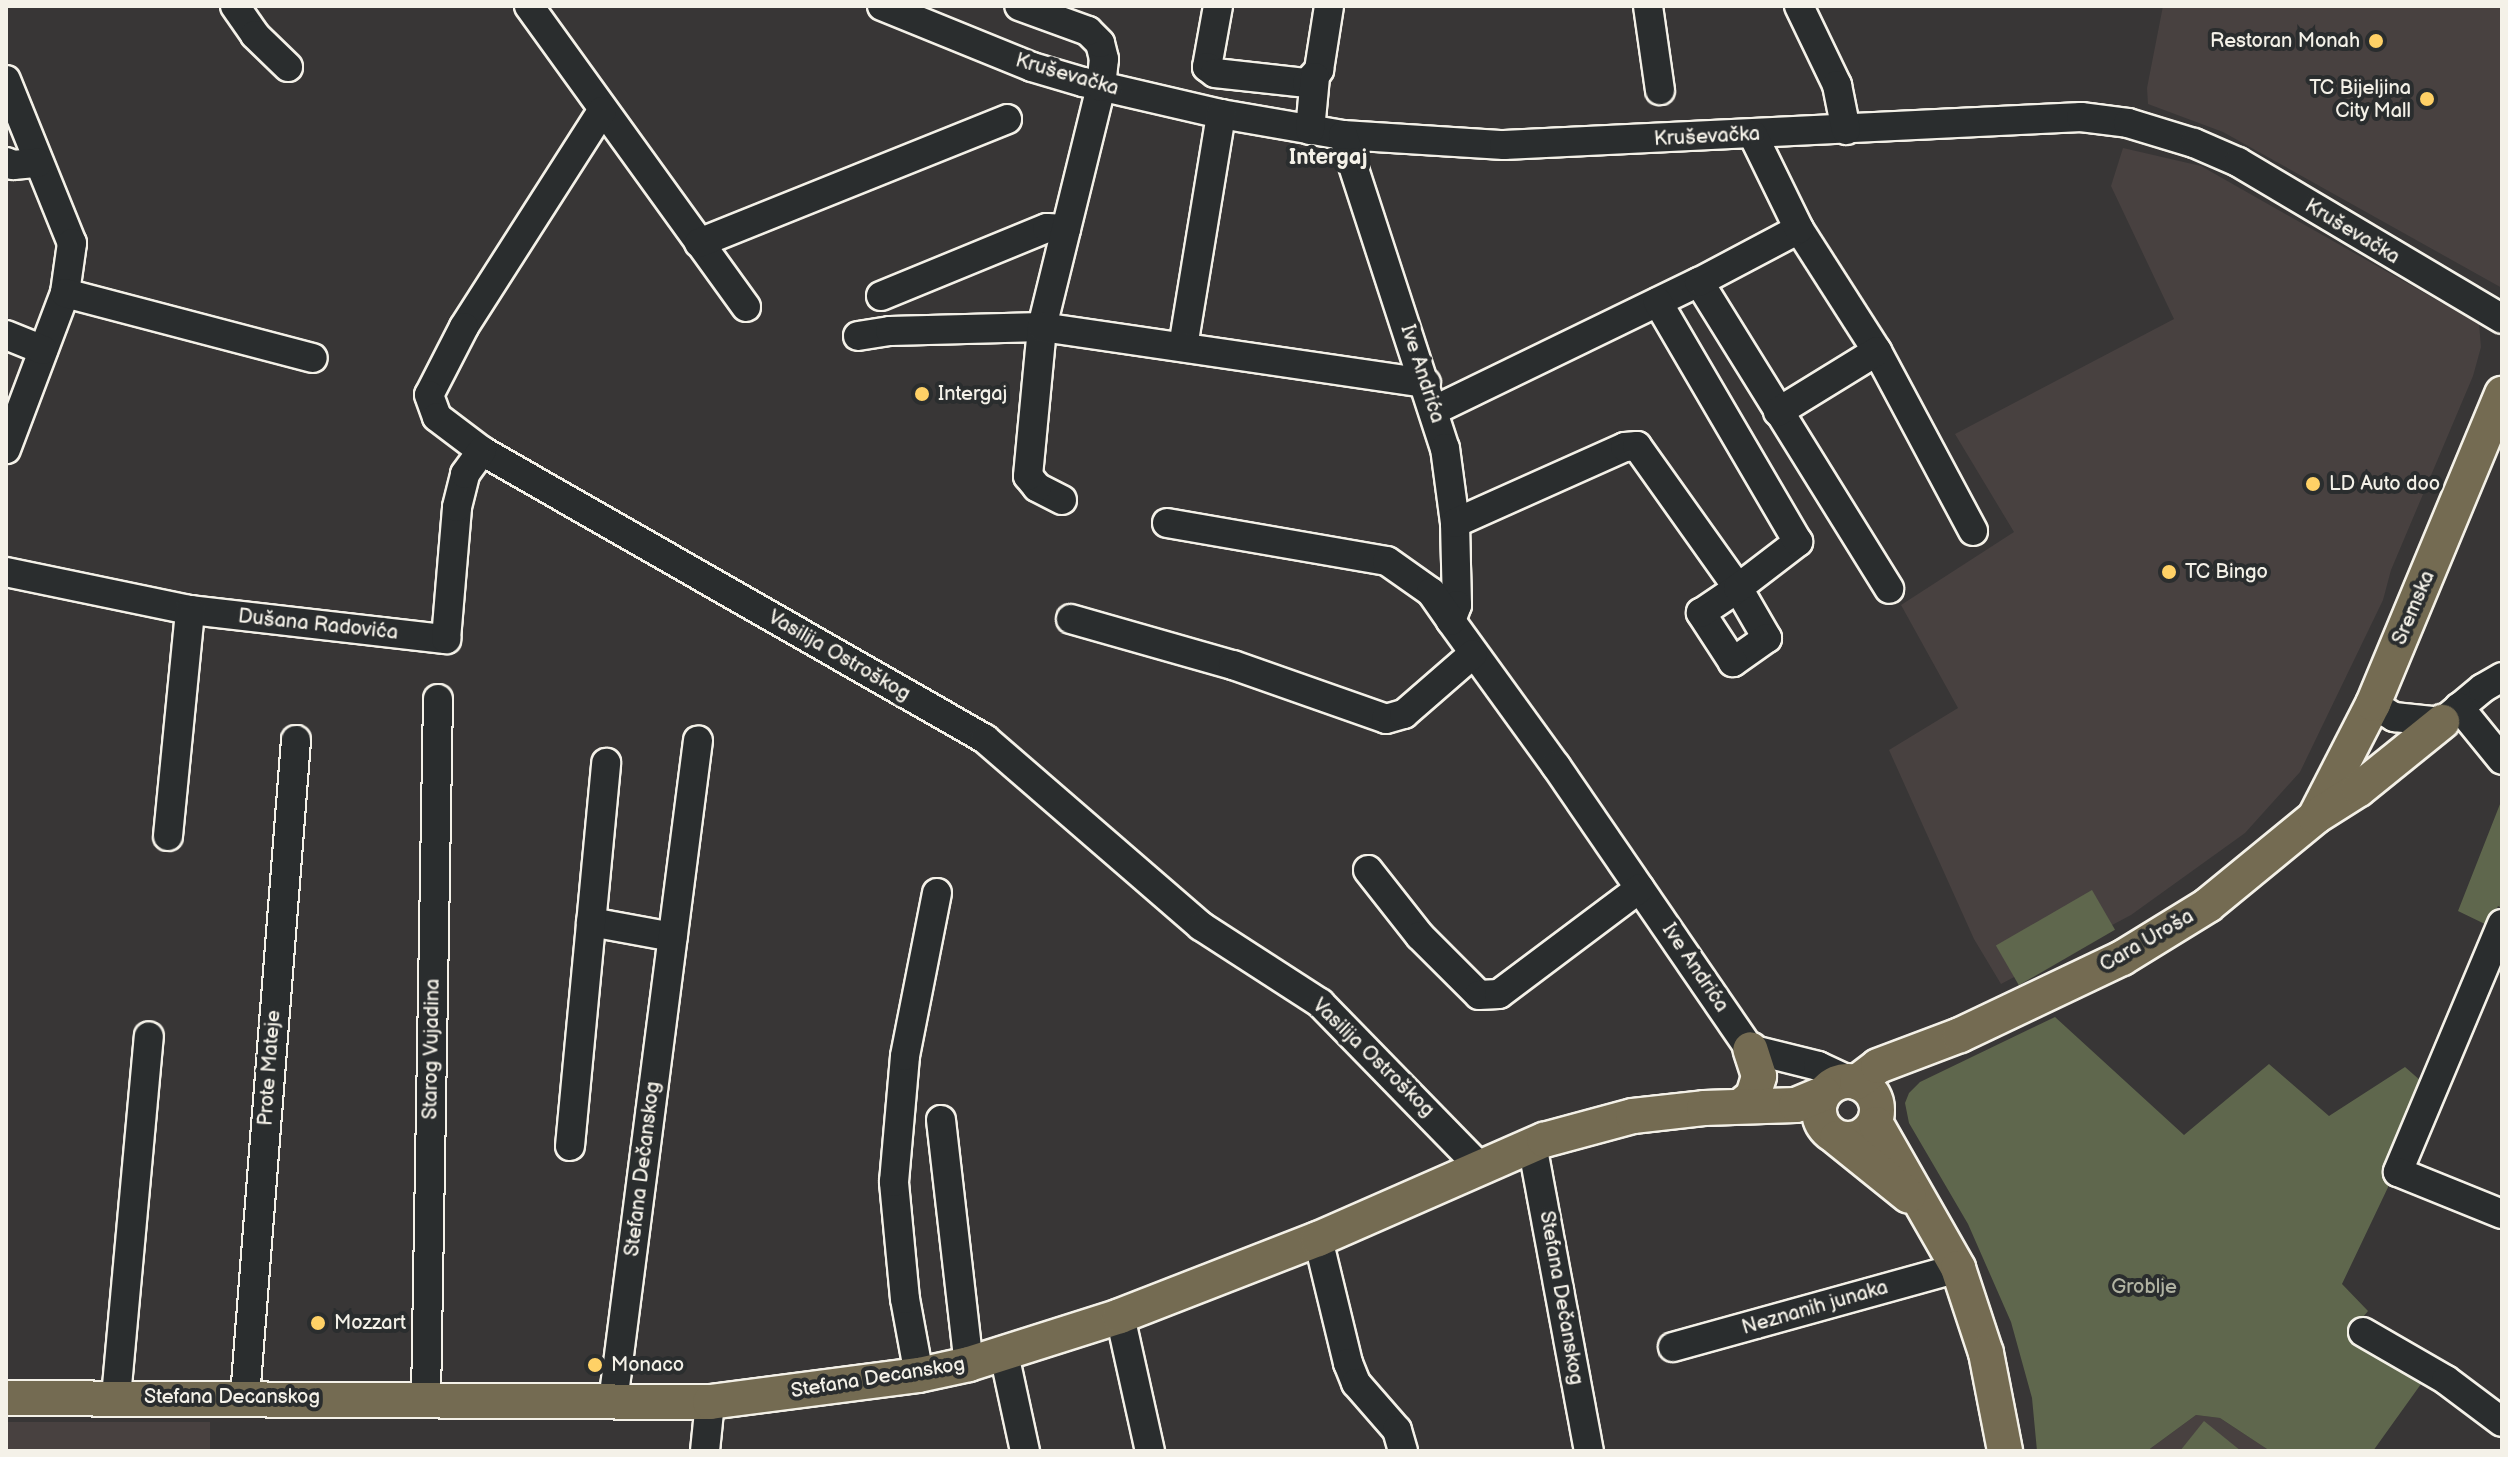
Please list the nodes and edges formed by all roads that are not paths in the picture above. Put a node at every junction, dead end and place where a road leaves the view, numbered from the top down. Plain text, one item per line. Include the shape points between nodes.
1 (235, 6) edge
2 (529, 6) edge
3 (882, 6) edge
4 (1019, 6) edge
5 (1218, 6) edge
6 (1329, 6) edge
7 (1648, 6) edge
8 (1799, 6) edge
9 (288, 67) dead end
10 (1315, 77) junction
11 (6, 80) edge
12 (1101, 87) junction
13 (1660, 90) dead end
14 (602, 111) junction
15 (1221, 114) junction
16 (1007, 119) dead end
17 (1310, 130) junction
18 (1846, 130) junction
19 (1343, 135) junction
20 (1753, 135) junction
21 (6, 162) edge
22 (38, 163) junction
23 (1066, 229) junction
24 (1799, 229) junction
25 (699, 243) junction
26 (1699, 282) junction
27 (65, 293) junction
28 (881, 296) dead end
29 (1658, 302) junction
30 (746, 307) dead end
31 (2502, 319) edge
32 (1042, 327) junction
33 (6, 335) edge
34 (858, 336) dead end
35 (1183, 347) junction
36 (43, 350) junction
37 (1877, 351) junction
38 (313, 358) dead end
39 (1426, 383) junction
40 (2502, 394) edge
41 (1435, 410) junction
42 (1778, 412) junction
43 (6, 449) edge
44 (482, 451) junction
45 (1062, 500) dead end
46 (1167, 523) dead end
47 (1455, 523) junction
48 (1973, 531) dead end
49 (6, 572) edge
50 (1889, 589) dead end
51 (190, 610) junction
52 (1071, 619) dead end
53 (1451, 621) junction
54 (1473, 654) junction
55 (2502, 677) edge
56 (438, 699) dead end
57 (2373, 704) junction
58 (2450, 714) junction
59 (296, 740) dead end
60 (698, 740) dead end
61 (2502, 760) edge
62 (606, 763) dead end
63 (2315, 817) junction
64 (168, 836) dead end
65 (1368, 870) dead end
66 (1640, 888) junction
67 (937, 893) dead end
68 (591, 922) junction
69 (2502, 924) edge
70 (673, 937) junction
71 (1960, 1035) junction
72 (149, 1037) dead end
73 (1750, 1049) junction
74 (1840, 1086) junction
75 (1741, 1106) junction
76 (1704, 1108) junction
77 (941, 1120) dead end
78 (1876, 1120) junction
79 (1833, 1135) junction
80 (1532, 1144) junction
81 (570, 1146) dead end
82 (1480, 1167) junction
83 (1925, 1209) junction
84 (2502, 1214) edge
85 (1318, 1239) junction
86 (1958, 1268) junction
87 (1120, 1316) junction
88 (2363, 1332) dead end
89 (1673, 1347) dead end
90 (1004, 1354) junction
91 (969, 1364) junction
92 (919, 1375) junction
93 (116, 1397) junction
94 (245, 1397) junction
95 (6, 1398) edge
96 (426, 1399) junction
97 (613, 1402) junction
98 (710, 1402) junction
99 (2502, 1422) edge
100 (705, 1451) edge
101 (1025, 1451) edge
102 (1150, 1451) edge
103 (1403, 1451) edge
104 (1589, 1451) edge
105 (2005, 1451) edge

1 - 9 street
2 - 14 street
3 - 12 street, Kruševačka via 1032,67
4 - 12 street via 1088,31 1100,43 1104,59
5 - 10 street via 1207,67 1215,73 1307,83
6 - 10 street
7 - 13 street
8 - 18 street via 1837,85
10 - 17 street
11 - 22 street
12 - 15 street, Kruševačka
12 - 23 street
14 - 25 street
14 - 44 street, Vasilija Ostroškog via 464,327 429,395 437,417
15 - 17 street, Kruševačka
15 - 35 street
16 - 25 street
17 - 19 street, Kruševačka
18 - 20 street, Kruševačka
18 - 31 street, Kruševačka via 2081,117 2154,131 2238,162
19 - 20 street, Kruševačka via 1504,145
19 - 39 street, Ive Andrića
20 - 24 street
21 - 22 street
22 - 27 street via 72,243
23 - 28 street via 1047,228
23 - 32 street
24 - 26 street
24 - 37 street
25 - 30 street
26 - 29 street
26 - 42 street
27 - 36 street
27 - 38 street
29 - 41 street
29 - 47 street via 1798,542 1738,588 1637,446
32 - 34 street
32 - 35 street
32 - 45 street via 1028,476
33 - 36 street
35 - 39 street
36 - 43 street
37 - 42 street
37 - 48 street
39 - 41 street, Ive Andrića
40 - 57 main road, Sremska
41 - 47 street, Ive Andrića
42 - 50 street
44 - 51 street, Dušana Radovića via 465,474 457,507 446,639
44 - 82 street, Vasilija Ostroškog via 985,739 1190,917 1320,1003
46 - 53 street, Ive Andrića via 1387,561 1431,592
47 - 53 street, Ive Andrića via 1457,605
49 - 51 street, Dušana Radovića
51 - 64 street
52 - 54 street via 1233,665 1386,719 1404,714
53 - 54 street, Ive Andrića
54 - 66 street, Ive Andrića
55 - 58 street
56 - 96 street, Starog Vujadina
57 - 58 street via 2394,717
57 - 63 main road, Sremska
58 - 61 street
58 - 63 main road, Cara Uroša via 2359,789
59 - 94 street, Prote Mateje
60 - 70 street, Stefana Dečanskog
62 - 68 street
63 - 71 main road, Cara Uroša via 2208,905 2122,958
65 - 66 street via 1420,936 1479,995 1499,994
66 - 73 street, Ive Andrića
67 - 92 street via 905,1056 894,1182 905,1299
68 - 70 street
68 - 81 street
69 - 84 street via 2398,1172
70 - 97 street, Stefana Dečanskog
71 - 74 main road
71 - 78 main road via 1914,1069
72 - 93 street
73 - 74 street via 1818,1066
73 - 75 main road via 1759,1076 1753,1096
74 - 75 main road via 1796,1105
74 - 78 main road via 1874,1095
74 - 79 main road via 1820,1117
75 - 76 main road
76 - 79 main road
76 - 80 main road, Stefana Decanskog via 1633,1116
77 - 91 street
78 - 79 main road via 1862,1137
78 - 83 main road
79 - 83 main road
80 - 82 main road, Stefana Decanskog
80 - 104 street, Stefana Dečanskog
82 - 85 main road, Stefana Decanskog
83 - 86 main road
85 - 87 main road, Stefana Decanskog
85 - 103 street via 1356,1383 1397,1430
86 - 89 street, Neznanih junaka
86 - 105 main road via 1986,1353
87 - 90 main road, Stefana Decanskog
87 - 102 street
88 - 99 street via 2446,1380
90 - 91 main road, Stefana Decanskog
90 - 101 street
91 - 92 main road, Stefana Decanskog
92 - 98 main road, Stefana Decanskog
93 - 94 main road, Stefana Decanskog
93 - 95 main road, Stefana Decanskog
94 - 96 main road, Stefana Decanskog
96 - 97 main road, Stefana Decanskog
97 - 98 main road, Stefana Decanskog
98 - 100 street

